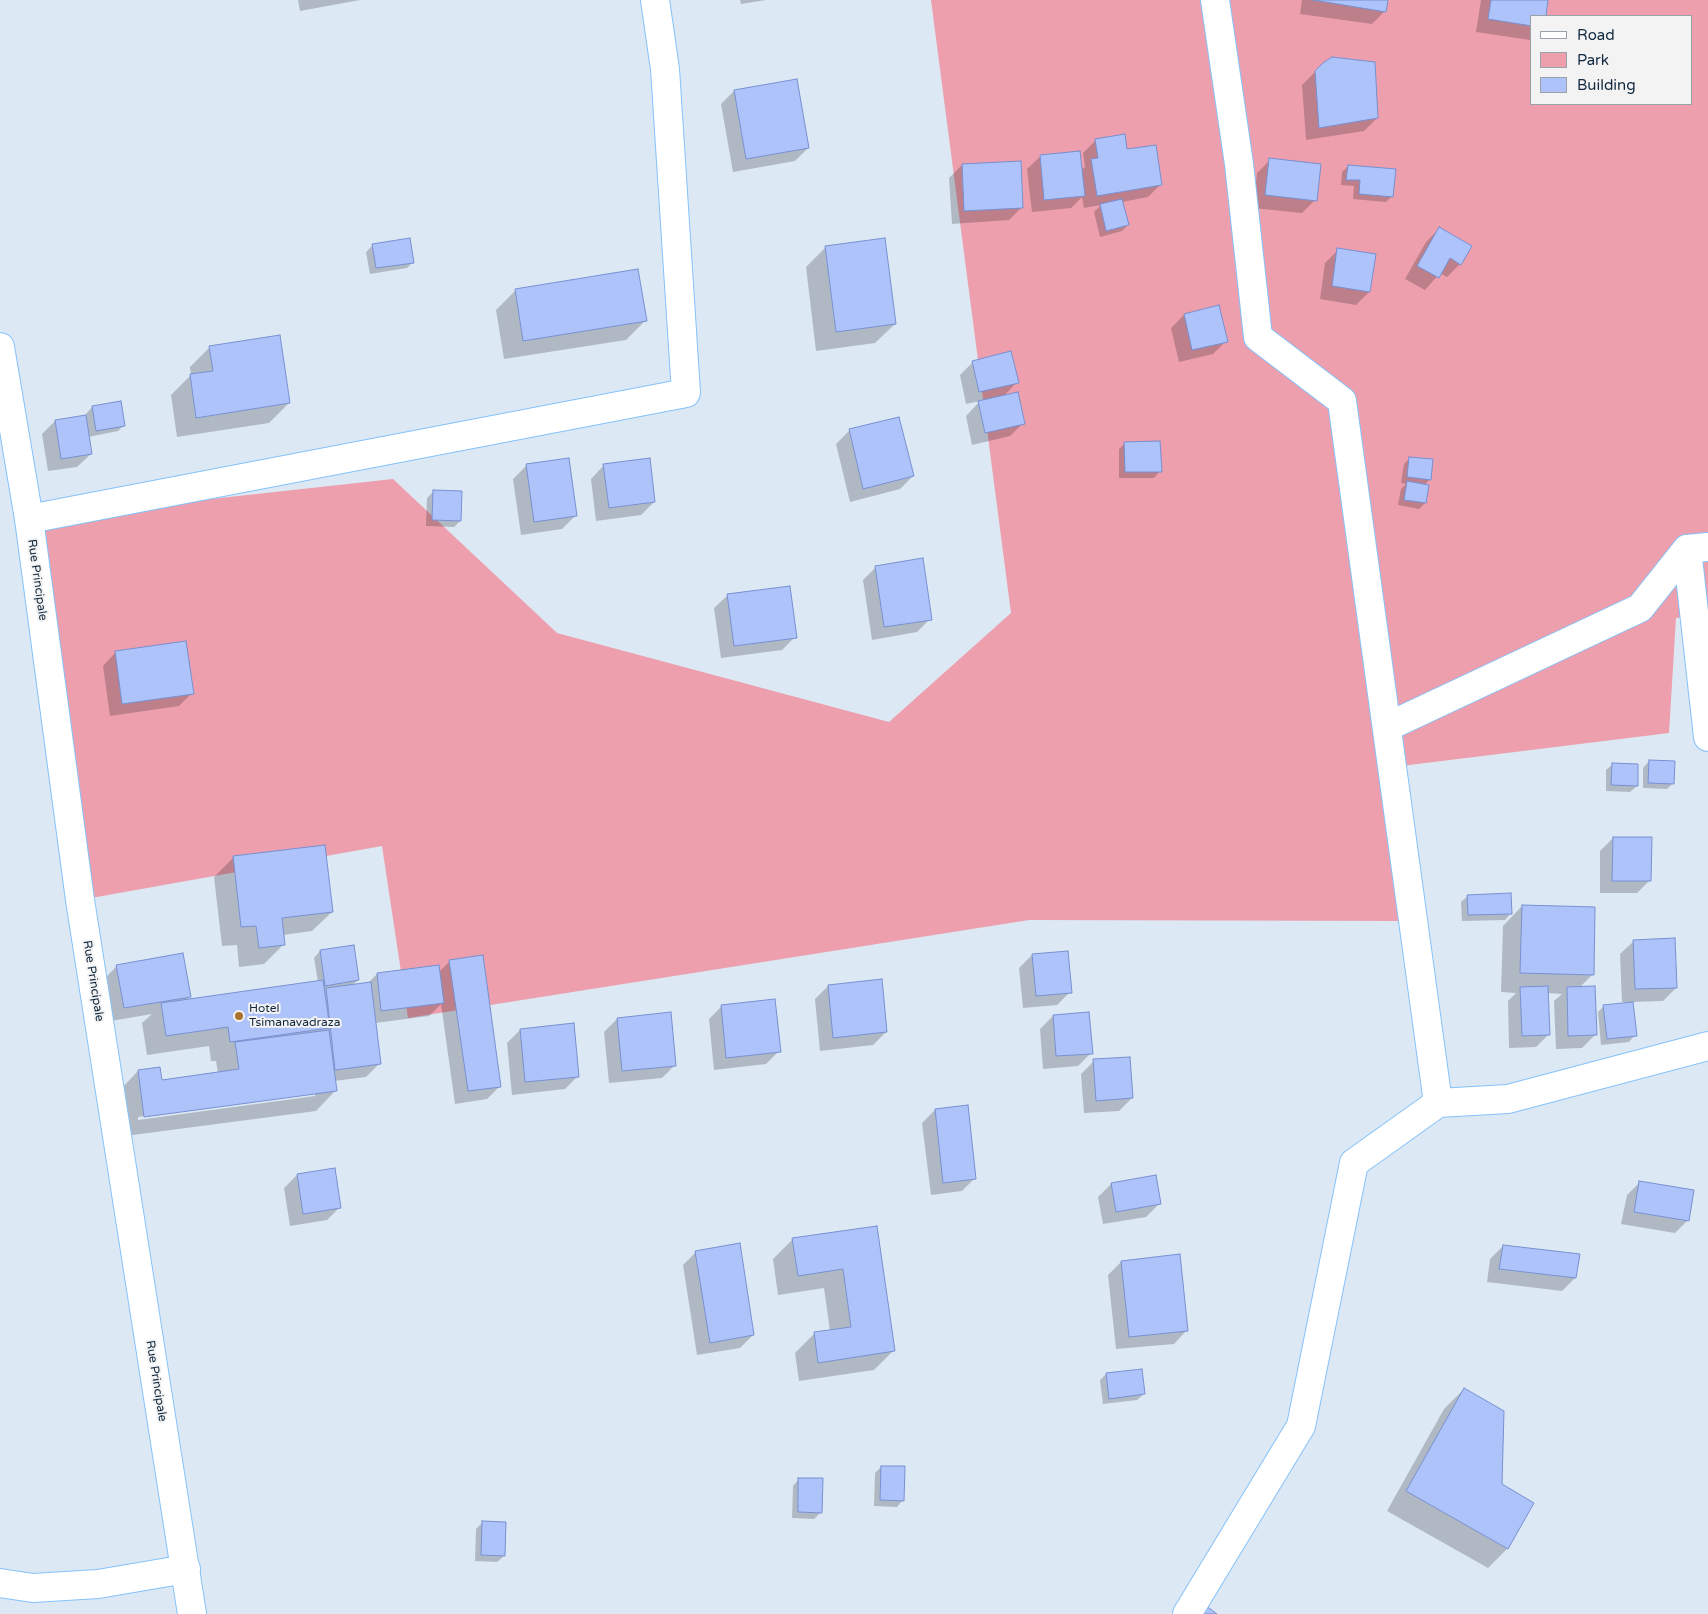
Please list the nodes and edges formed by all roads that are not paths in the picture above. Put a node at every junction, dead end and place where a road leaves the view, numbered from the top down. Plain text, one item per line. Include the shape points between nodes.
1 (654, 0) edge
2 (1215, 0) edge
3 (0, 347) edge
4 (29, 519) junction
5 (1697, 548) edge
6 (1387, 728) junction
7 (1708, 737) edge
8 (1708, 1046) edge
9 (1438, 1103) junction
10 (186, 1569) junction
11 (0, 1583) edge
12 (192, 1614) edge
13 (1187, 1614) edge

1 - 4 street via 665,69 686,393
2 - 6 street via 1239,164 1258,337 1342,401
3 - 4 street, Rue Principale
4 - 10 street, Rue Principale via 80,900
5 - 6 street via 1640,608
5 - 7 street
6 - 9 street
8 - 9 street via 1508,1099
9 - 13 street via 1354,1163 1301,1426
10 - 11 street via 98,1584 33,1588
10 - 12 street, Rue Principale

